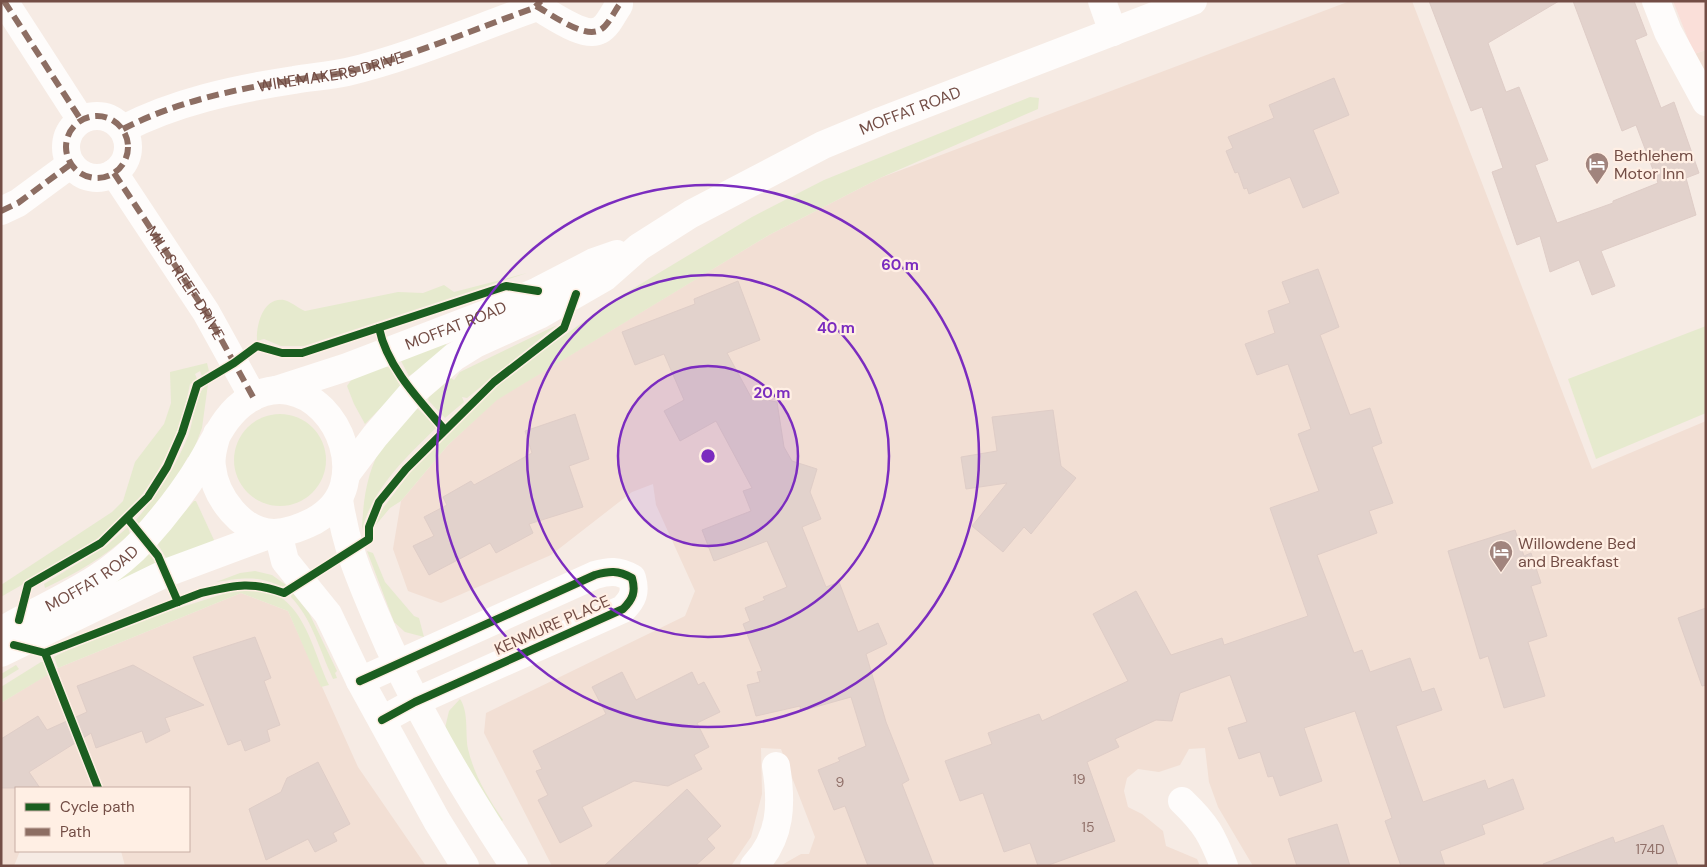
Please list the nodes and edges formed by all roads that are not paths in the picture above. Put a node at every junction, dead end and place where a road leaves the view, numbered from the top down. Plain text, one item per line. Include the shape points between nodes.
1 (4, 1) edge
2 (618, 1) edge
3 (1102, 1) edge
4 (1193, 1) edge
5 (1656, 1) edge
6 (538, 4) edge
7 (1113, 32) junction
8 (1706, 102) edge
9 (81, 120) junction
10 (123, 129) junction
11 (71, 164) junction
12 (114, 173) junction
13 (1, 211) edge
14 (639, 247) junction
15 (260, 395) junction
16 (217, 434) junction
17 (347, 473) junction
18 (339, 499) junction
19 (276, 533) junction
20 (1, 630) edge
21 (1, 653) edge
22 (396, 664) junction
23 (360, 681) junction
24 (415, 702) junction
25 (382, 720) junction
26 (776, 766) dead end
27 (1182, 801) dead end
28 (465, 866) edge
29 (514, 866) edge
30 (754, 866) edge
31 (1224, 866) edge

1 - 9 street
2 - 6 street, WINEMAKERS DRIVE via 619,5 602,30 592,33 578,29
3 - 7 street
4 - 7 street, MOFFAT ROAD
5 - 8 street via 1668,32
6 - 10 street, WINEMAKERS DRIVE via 379,64 207,98 150,116
7 - 14 street, MOFFAT ROAD via 808,152 691,214
9 - 10 street via 104,116
9 - 11 street via 74,125 66,140
10 - 12 street via 127,153 125,161
11 - 12 street via 91,177
11 - 13 street via 18,203
12 - 15 street, MILLS REEF DRIVE
14 - 15 street, MOFFAT ROAD via 594,262 488,314 347,367
14 - 17 street, MOFFAT ROAD via 597,282 454,357 413,392
15 - 16 street, MOFFAT ROAD via 232,414
15 - 17 street, MOFFAT ROAD via 282,391 298,394 322,409 343,440
16 - 19 street, MOFFAT ROAD via 212,467 223,499 245,523
16 - 20 street, MOFFAT ROAD via 187,485 127,557 71,595
17 - 18 street, MOFFAT ROAD
18 - 19 street, MOFFAT ROAD via 319,518
18 - 22 street via 349,552
19 - 21 street, MOFFAT ROAD via 166,573
19 - 23 street via 285,560 328,614
22 - 23 street, KENMURE PLACE
22 - 24 street
22 - 24 street, KENMURE PLACE via 595,575 622,572 632,578 636,589 632,600 623,609
23 - 25 street
24 - 25 street, KENMURE PLACE
24 - 29 street via 476,808
25 - 28 street
26 - 30 street via 780,802 776,831
27 - 31 street via 1213,836

